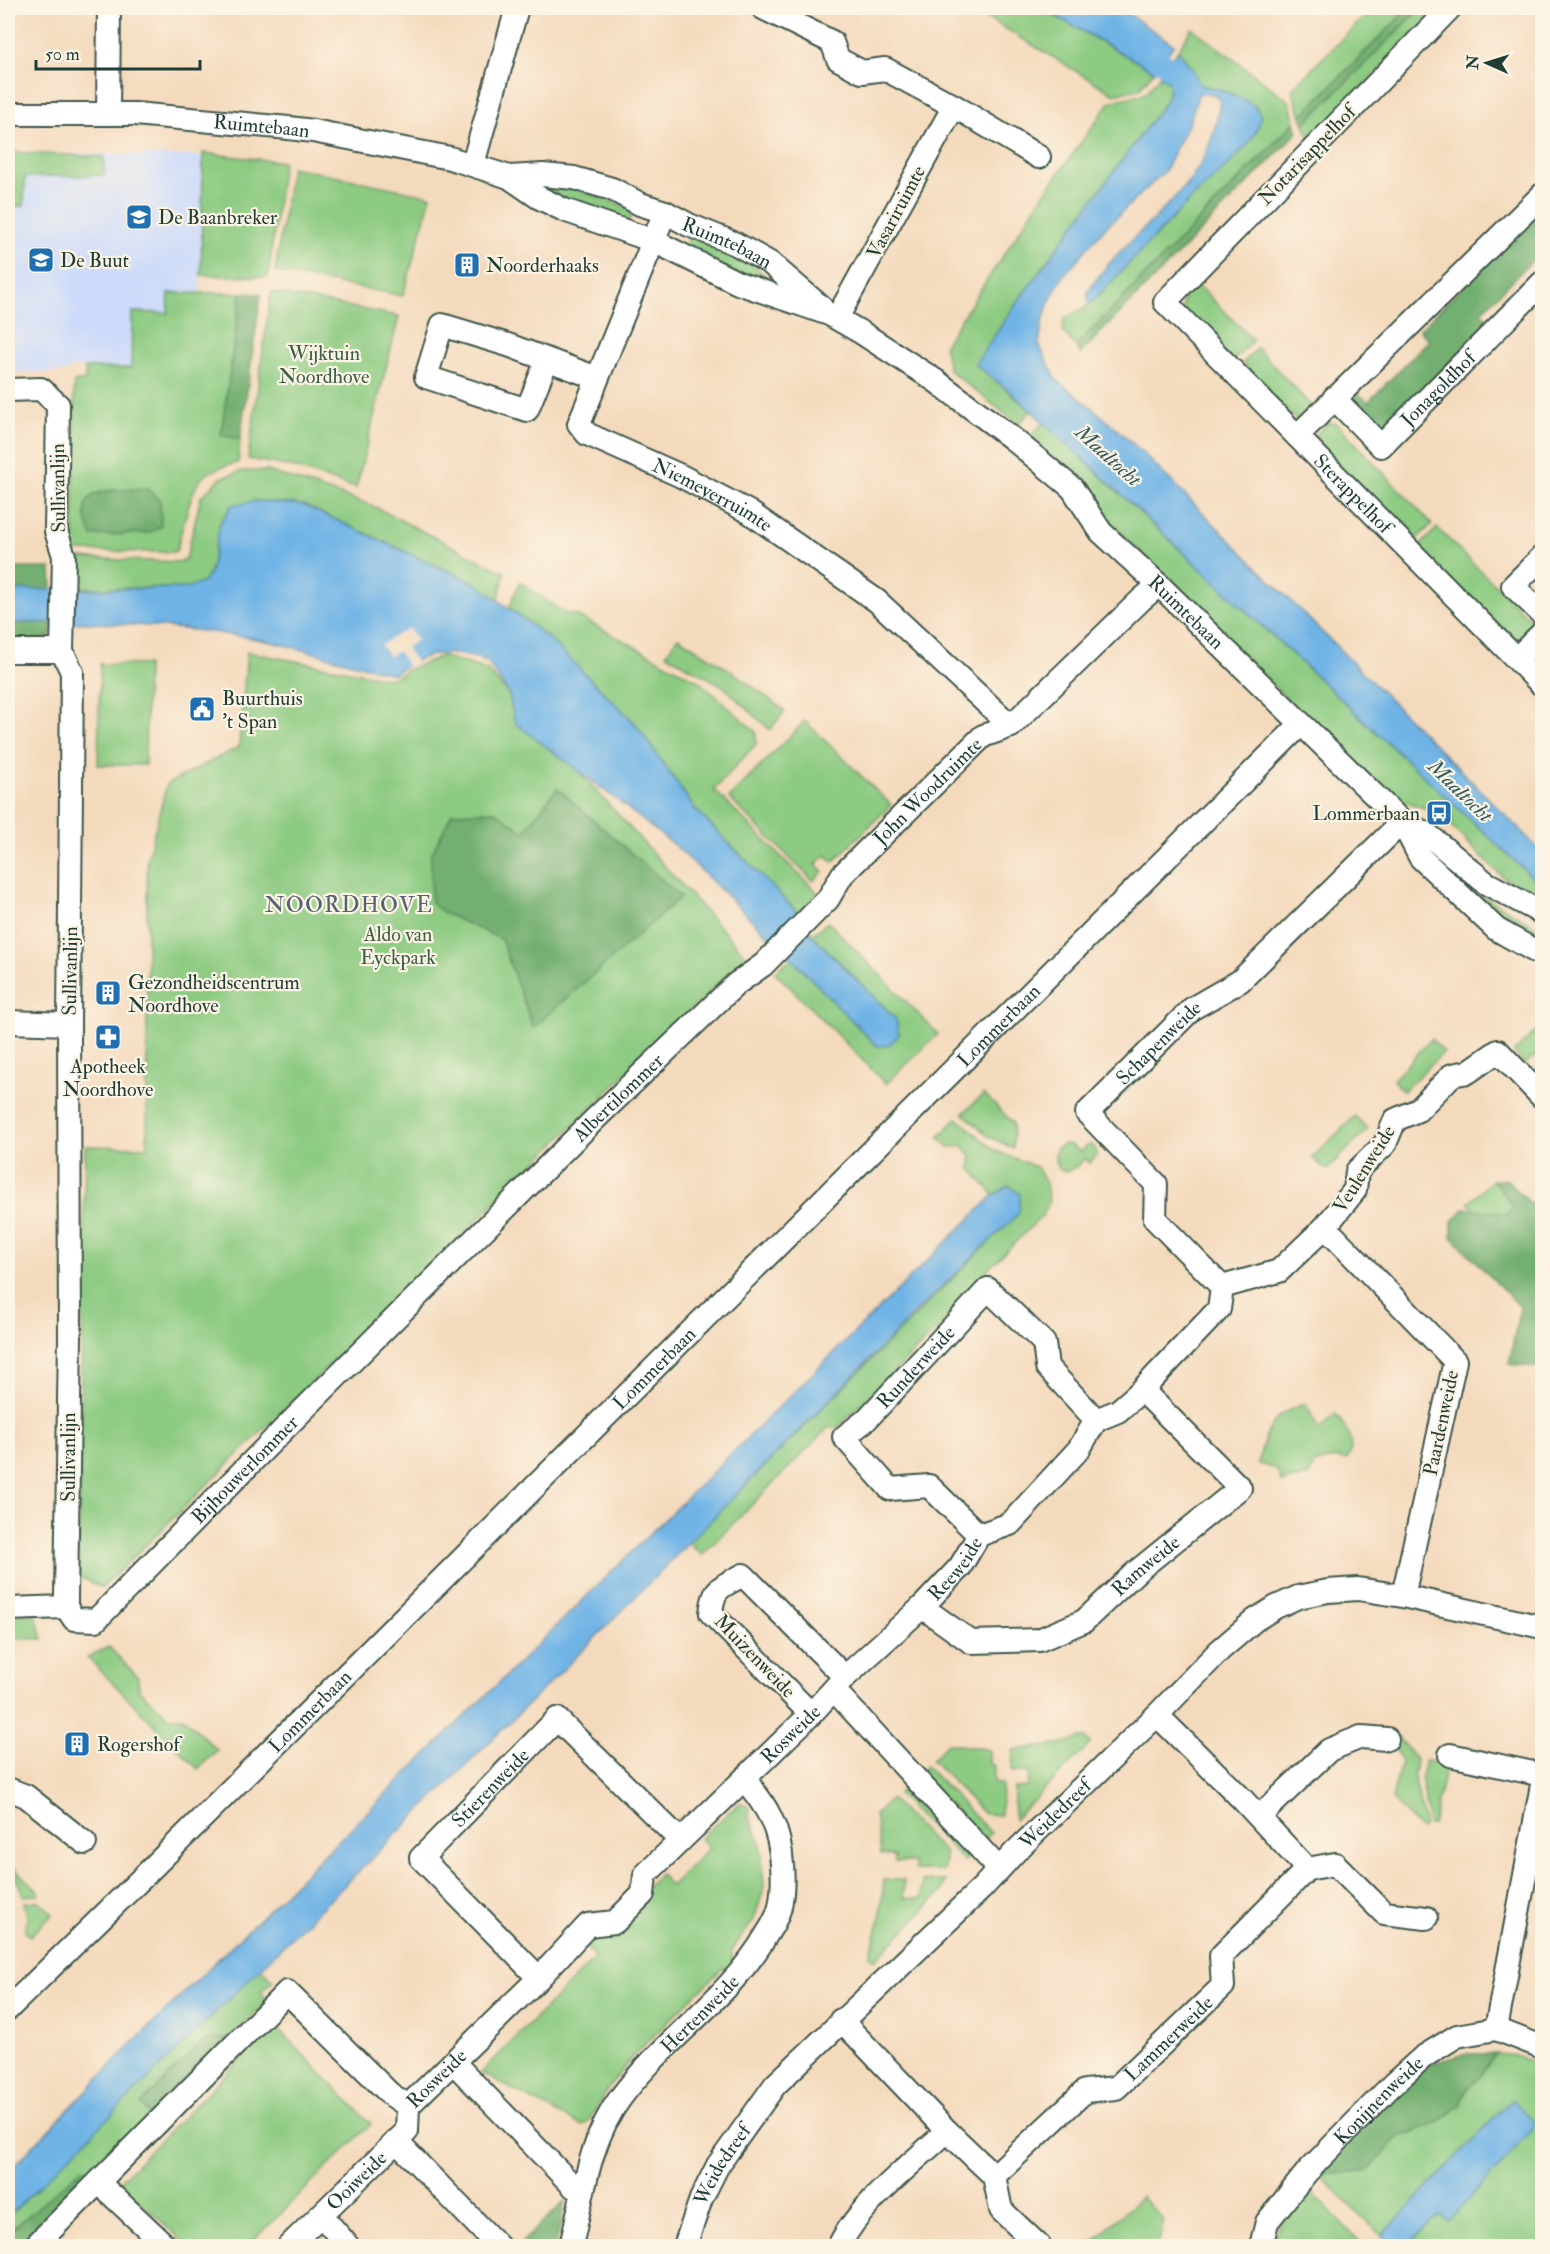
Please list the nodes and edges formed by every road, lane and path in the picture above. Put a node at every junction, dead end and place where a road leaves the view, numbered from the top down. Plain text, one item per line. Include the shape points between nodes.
1 (109, 8) edge
2 (517, 8) edge
3 (763, 8) edge
4 (1450, 8) edge
5 (954, 106) junction
6 (8, 114) edge
7 (108, 114) junction
8 (1039, 157) dead end
9 (473, 164) junction
10 (509, 177) junction
11 (1542, 195) edge
12 (665, 213) junction
13 (654, 241) junction
14 (1542, 283) edge
15 (1165, 302) joint
16 (833, 316) junction
17 (547, 360) junction
18 (597, 378) junction
19 (8, 390) edge
20 (1334, 398) junction
21 (1297, 436) junction
22 (1542, 557) edge
23 (1159, 585) junction
24 (1542, 614) edge
25 (1542, 633) edge
26 (8, 651) edge
27 (62, 651) junction
28 (1517, 658) junction
29 (1542, 685) edge
30 (1301, 724) junction
31 (1011, 726) junction
32 (1401, 822) junction
33 (1542, 914) edge
34 (813, 915) joint
35 (1542, 955) edge
36 (8, 1022) edge
37 (69, 1024) junction
38 (1542, 1097) edge
39 (1325, 1227) junction
40 (428, 1287) joint
41 (1222, 1287) junction
42 (1142, 1390) junction
43 (1096, 1420) junction
44 (979, 1535) junction
45 (1403, 1596) junction
46 (66, 1602) junction
47 (922, 1607) junction
48 (8, 1609) edge
49 (1542, 1627) edge
50 (839, 1684) junction
51 (811, 1714) junction
52 (1157, 1715) junction
53 (1387, 1739) dead end
54 (1450, 1755) dead end
55 (1542, 1775) edge
56 (744, 1779) junction
57 (1542, 1785) edge
58 (8, 1789) edge
59 (1259, 1817) junction
60 (680, 1840) junction
61 (85, 1843) dead end
62 (999, 1869) junction
63 (1307, 1869) junction
64 (1426, 1918) dead end
65 (538, 1978) junction
66 (8, 2009) edge
67 (841, 2020) junction
68 (1496, 2029) junction
69 (1542, 2047) edge
70 (454, 2063) junction
71 (408, 2106) junction
72 (947, 2131) junction
73 (396, 2141) junction
74 (993, 2176) junction
75 (99, 2183) junction
76 (574, 2187) dead end
77 (321, 2215) junction
78 (35, 2247) edge
79 (166, 2247) edge
80 (289, 2247) edge
81 (348, 2247) edge
82 (498, 2247) edge
83 (571, 2247) edge
84 (685, 2247) edge
85 (838, 2247) edge
86 (1039, 2247) edge
87 (1261, 2247) edge

1 - 7 street
2 - 9 street
3 - 5 street via 832,42 838,59 856,69 885,69
4 - 15 street, Notarisappelhof
5 - 8 street
5 - 16 street, Vasariruimte
6 - 7 street, Ruimtebaan
7 - 9 street, Ruimtebaan via 313,131
9 - 10 street, Ruimtebaan
10 - 12 street, Ruimtebaan via 574,178 612,189
10 - 13 street, Ruimtebaan via 564,210
11 - 20 street
12 - 13 street, Niemeyerruimte
12 - 16 street, Ruimtebaan via 770,263
13 - 16 street, Ruimtebaan via 738,283
13 - 18 street, Niemeyerruimte
14 - 20 street, Jonagoldhof via 1381,446
15 - 21 street, Sterappelhof
16 - 23 street, Ruimtebaan via 936,381 1072,488 1101,532
17 - 17 street via 442,325 426,377 527,410
17 - 18 street
18 - 31 street, Niemeyerruimte via 579,424 587,434 749,512 877,601
19 - 27 street, Sullivanlijn via 41,389 58,405 56,531 64,556
20 - 21 street
21 - 28 street, Sterappelhof
22 - 24 street via 1513,586
23 - 30 street, Ruimtebaan
23 - 31 street, John Woodruimte
25 - 28 street
26 - 27 street
27 - 37 street, Sullivanlijn via 72,672
28 - 29 street, Sterappelhof
30 - 32 street, Ruimtebaan
30 - 66 street, Lommerbaan
31 - 34 street, John Woodruimte via 983,736 842,875
32 - 33 street, Ruimtebaan via 1427,834 1486,884
32 - 35 street via 1420,857 1496,928
32 - 41 street, Schapenweide via 1240,981 1193,1008 1087,1113 1156,1184 1155,1219
34 - 40 street, Albertilommer via 597,1117
36 - 37 street
37 - 46 street, Sullivanlijn
38 - 39 street, Veulenweide via 1498,1051 1468,1072 1452,1075 1418,1110 1395,1120 1385,1144 1357,1171 1355,1190
39 - 41 street via 1279,1271
39 - 45 street, Paardenweide via 1455,1361
40 - 46 street, Bijhouwerlommer via 96,1620 74,1619
41 - 42 street via 1219,1309
42 - 43 street via 1118,1411
42 - 47 street, Ramweide via 1240,1488 1136,1572 1084,1621 1039,1640 971,1642
43 - 44 street, Reeweide via 1079,1449 1010,1524
43 - 44 street, Runderweide via 1047,1367 1044,1343 988,1289 866,1420 844,1437 890,1489 929,1486
44 - 47 street, Reeweide via 960,1567
45 - 49 street, Weidedreef
45 - 52 street, Weidedreef via 1358,1589 1328,1591 1298,1597 1276,1607 1238,1633
46 - 48 street
47 - 50 street, Reeweide
50 - 51 street, Rosweide
50 - 51 street, Muizenweide via 743,1575 718,1589 713,1595 711,1613
50 - 62 street, Muizenweide
51 - 56 street, Rosweide
52 - 59 street
52 - 62 street, Weidedreef
53 - 59 street via 1361,1737 1329,1750
54 - 55 street
56 - 60 street, Rosweide
56 - 83 street, Hertenweide via 773,1821 781,1852 781,1903 755,1954 642,2070 606,2119 594,2148
57 - 68 street
58 - 61 street via 26,1796
59 - 63 street
60 - 65 street, Rosweide via 645,1875 643,1894 615,1922 588,1925
60 - 65 street, Stierenweide via 557,1719 421,1858
62 - 67 street, Weidedreef
63 - 64 street via 1335,1864 1384,1913
63 - 74 street, Lammerweide via 1221,1956 1223,1986 1215,1994 1116,2088 1085,2091
65 - 70 street, Rosweide
67 - 72 street
67 - 84 street, Weidedreef via 775,2085 718,2165
68 - 69 street
68 - 87 street, Konijnenweide via 1458,2036 1423,2057 1393,2084 1308,2172 1267,2222
70 - 71 street, Rosweide
70 - 76 street
71 - 73 street, Ooiweide via 406,2131
71 - 75 street, Rosweide via 390,2094 287,1992
72 - 74 street
72 - 85 street via 867,2206
73 - 77 street, Ooiweide
73 - 82 street
74 - 86 street via 1001,2210
75 - 78 street, Rosweide
75 - 79 street
77 - 80 street, Ooiweide
77 - 81 street

